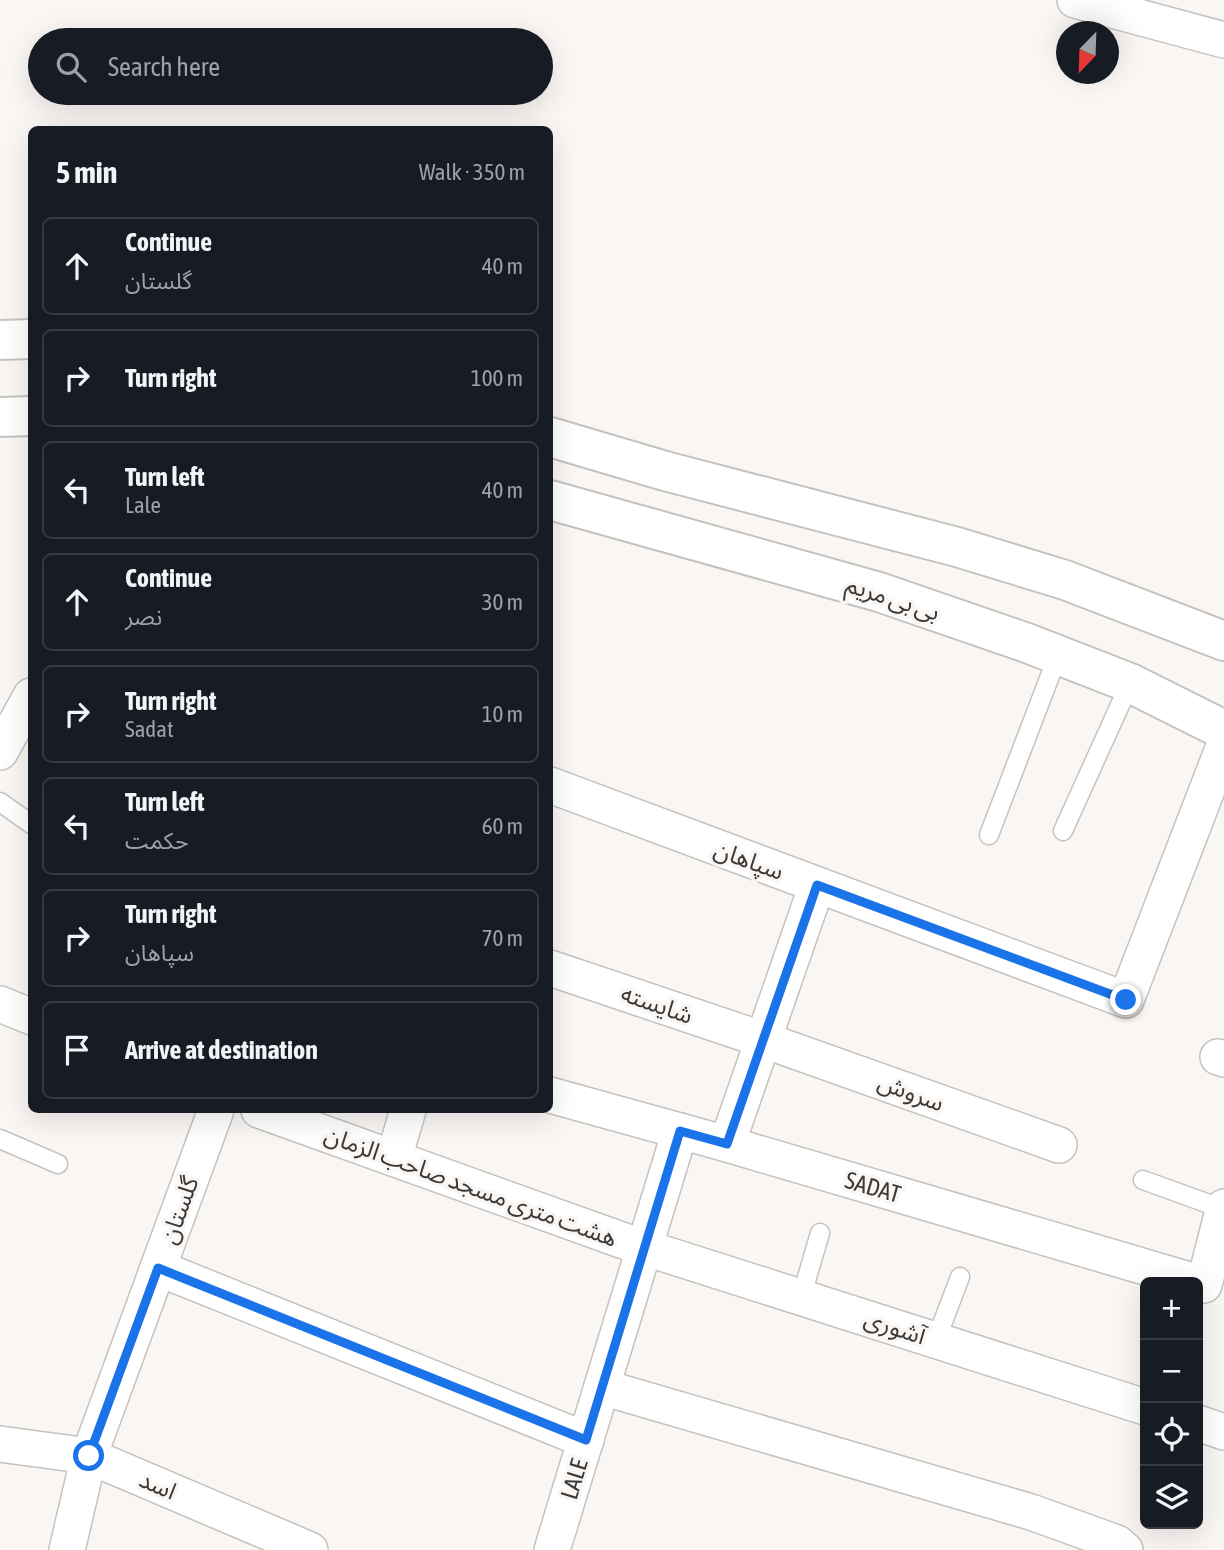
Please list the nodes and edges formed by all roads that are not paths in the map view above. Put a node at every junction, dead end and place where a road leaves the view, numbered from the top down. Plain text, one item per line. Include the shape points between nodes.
1 (1074, 0) edge
2 (1224, 40) edge
3 (28, 339) edge
4 (0, 340) edge
5 (28, 416) edge
6 (0, 417) edge
7 (553, 438) edge
8 (553, 501) edge
9 (1224, 641) edge
10 (1058, 655) junction
11 (1130, 683) junction
12 (28, 701) edge
13 (1224, 730) edge
14 (1224, 746) edge
15 (0, 752) edge
16 (553, 786) edge
17 (0, 802) edge
18 (28, 822) edge
19 (1063, 831) dead end
20 (989, 835) dead end
21 (817, 885) junction
22 (553, 969) edge
23 (0, 1004) edge
24 (28, 1015) edge
25 (764, 1040) junction
26 (553, 1096) edge
27 (215, 1113) edge
28 (267, 1113) edge
29 (407, 1113) edge
30 (680, 1131) junction
31 (0, 1139) edge
32 (727, 1144) junction
33 (1059, 1145) dead end
34 (394, 1158) junction
35 (58, 1164) dead end
36 (1143, 1180) dead end
37 (1224, 1208) edge
38 (820, 1233) dead end
39 (644, 1248) junction
40 (158, 1268) junction
41 (960, 1278) dead end
42 (1205, 1285) edge
43 (801, 1298) junction
44 (936, 1340) junction
45 (602, 1388) junction
46 (1140, 1405) edge
47 (1203, 1425) edge
48 (1224, 1432) edge
49 (586, 1440) junction
50 (0, 1444) edge
51 (89, 1456) junction
52 (66, 1550) edge
53 (310, 1550) edge
54 (552, 1550) edge
55 (1125, 1550) edge

1 - 2 street
3 - 4 street
5 - 6 street
7 - 9 street via 1065,580
8 - 10 street, بی بی مریم via 879,592
10 - 11 street, بی بی مریم
10 - 20 lane
11 - 13 street, بی بی مریم
11 - 19 lane
12 - 15 street
14 - 21 street, سپاهان via 1126,1000
16 - 21 street, سپاهان
17 - 18 lane
21 - 25 street
22 - 25 street, شایسته
23 - 24 street
25 - 32 street
25 - 33 street, سروش
26 - 30 street, SADAT
27 - 40 street, گلستان
28 - 34 street, هشت متری مسجد صاحب الزمان
29 - 34 street
30 - 32 street, SADAT
30 - 39 street, LALE
31 - 35 lane
32 - 42 street, SADAT
34 - 39 street, هشت متری مسجد صاحب الزمان
36 - 37 lane
37 - 42 street
38 - 43 lane
39 - 43 street, آشوری
39 - 45 street, LALE
40 - 49 street
40 - 51 street, گلستان
41 - 44 lane
43 - 44 street, آشوری
44 - 46 street, آشوری
45 - 49 street, LALE
45 - 55 street via 1031,1512
47 - 48 street
49 - 54 street, LALE
50 - 51 street, اسد
51 - 52 street, گلستان
51 - 53 street, اسد

